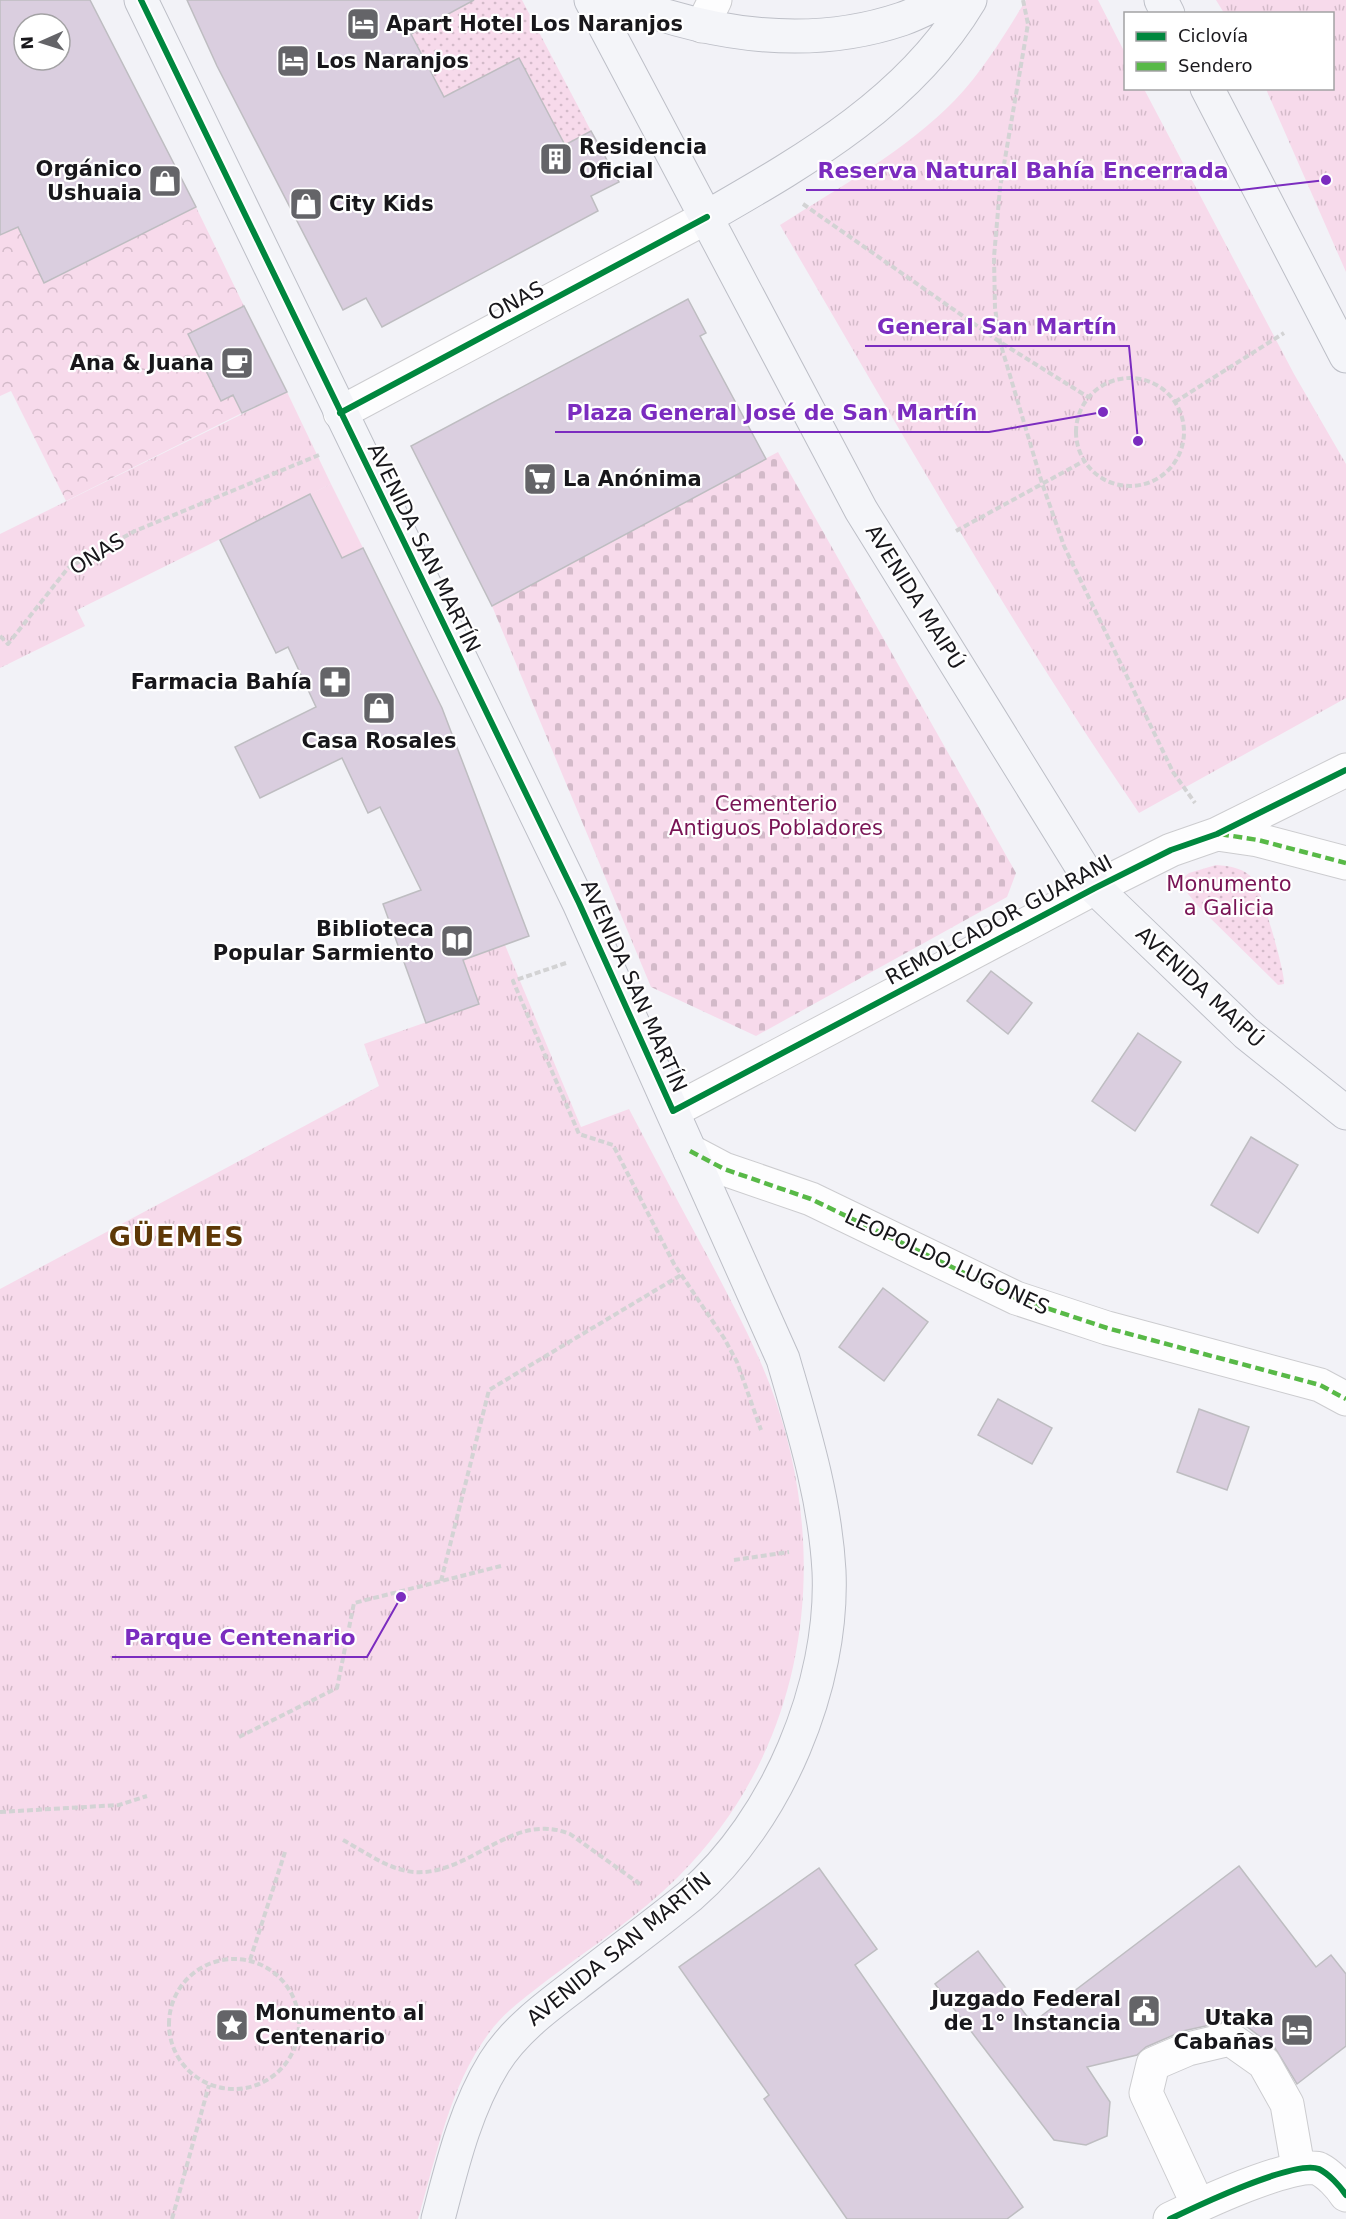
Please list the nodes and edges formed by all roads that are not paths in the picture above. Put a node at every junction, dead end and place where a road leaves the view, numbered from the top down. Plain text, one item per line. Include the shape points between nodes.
1 (141, 0) edge
2 (591, 0) edge
3 (619, 0) edge
4 (944, 0) edge
5 (970, 0) edge
6 (708, 13) edge
7 (1208, 90) edge
8 (707, 217) junction
9 (1346, 356) edge
10 (340, 413) junction
11 (1346, 770) edge
12 (1217, 834) junction
13 (1346, 863) edge
14 (1095, 888) junction
15 (673, 1112) junction
16 (1346, 1113) edge
17 (690, 1151) junction
18 (1346, 1399) edge
19 (1298, 2167) junction
20 (1341, 2181) edge
21 (1184, 2212) edge
22 (438, 2219) edge

1 - 10 main road, AVENIDA SAN MARTÍN
2 - 8 main road, AVENIDA MAIPÚ
3 - 6 main road via 665,18
4 - 6 main road via 903,19 850,33 795,38 739,34
5 - 8 main road via 954,27 911,76 864,117 810,156
7 - 9 main road
8 - 10 street, ONAS
8 - 14 main road, AVENIDA MAIPÚ via 861,510
10 - 15 main road, AVENIDA SAN MARTÍN via 600,949
11 - 12 street, REMOLCADOR GUARANI
12 - 13 street via 1258,840
12 - 14 street, REMOLCADOR GUARANI via 1172,850
14 - 15 street, REMOLCADOR GUARANI
14 - 16 main road, AVENIDA MAIPÚ via 1246,1033
15 - 17 main road, AVENIDA SAN MARTÍN
17 - 18 street, LEOPOLDO LUGONES via 724,1169 811,1199 1016,1298 1107,1328 1311,1382
17 - 22 main road, AVENIDA SAN MARTÍN via 783,1359 820,1501 829,1571 826,1636 813,1697 790,1756 762,1810 727,1857 691,1894 520,2030 495,2062 458,2144
19 - 20 street via 1318,2169
19 - 21 street
19 - 21 street via 1287,2104 1264,2063 1230,2039 1188,2049 1153,2064 1146,2093

